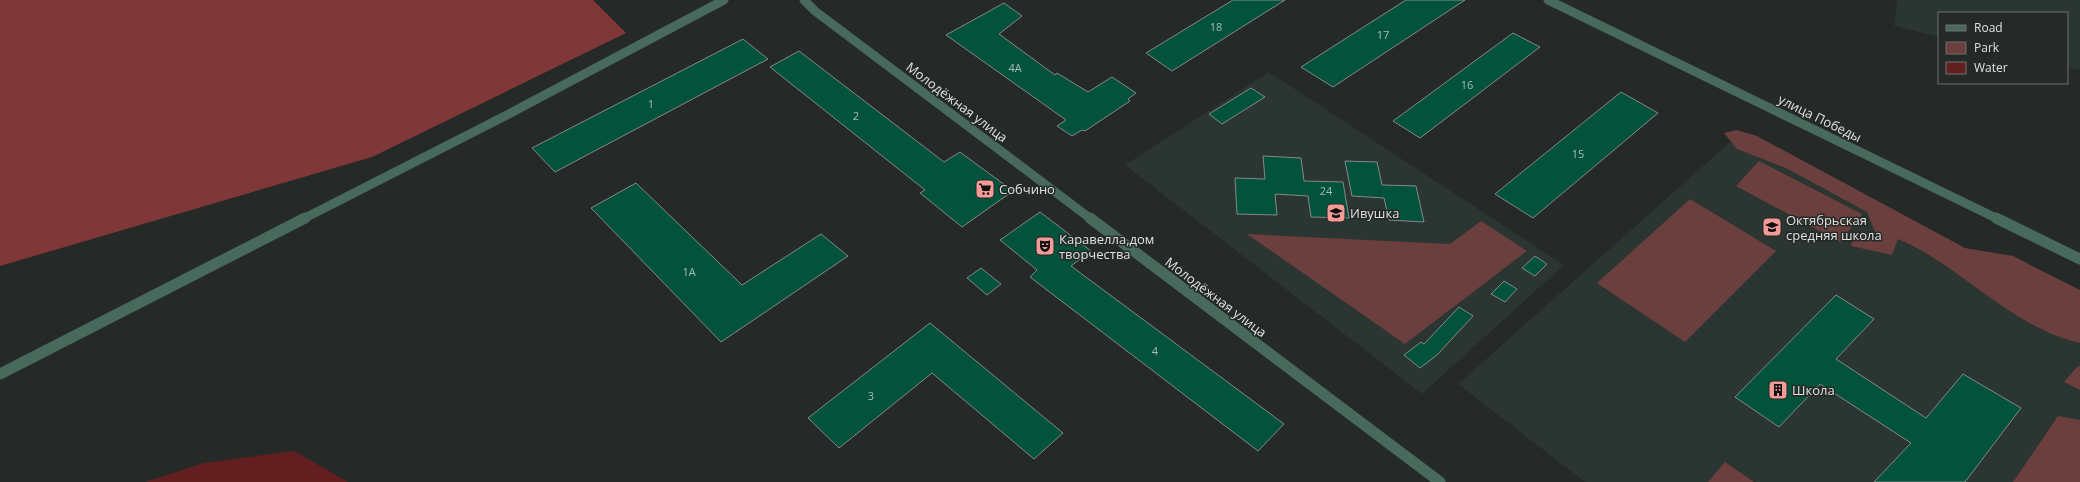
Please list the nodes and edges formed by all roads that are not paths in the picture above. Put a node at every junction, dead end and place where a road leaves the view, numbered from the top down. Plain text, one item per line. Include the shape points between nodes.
1 (724, 0) edge
2 (804, 0) edge
3 (1548, 0) edge
4 (2080, 259) edge
5 (0, 374) edge
6 (1440, 482) edge

1 - 5 street via 503,117
2 - 6 street, Молодёжная улица via 815,11
3 - 4 street, улица Победы

